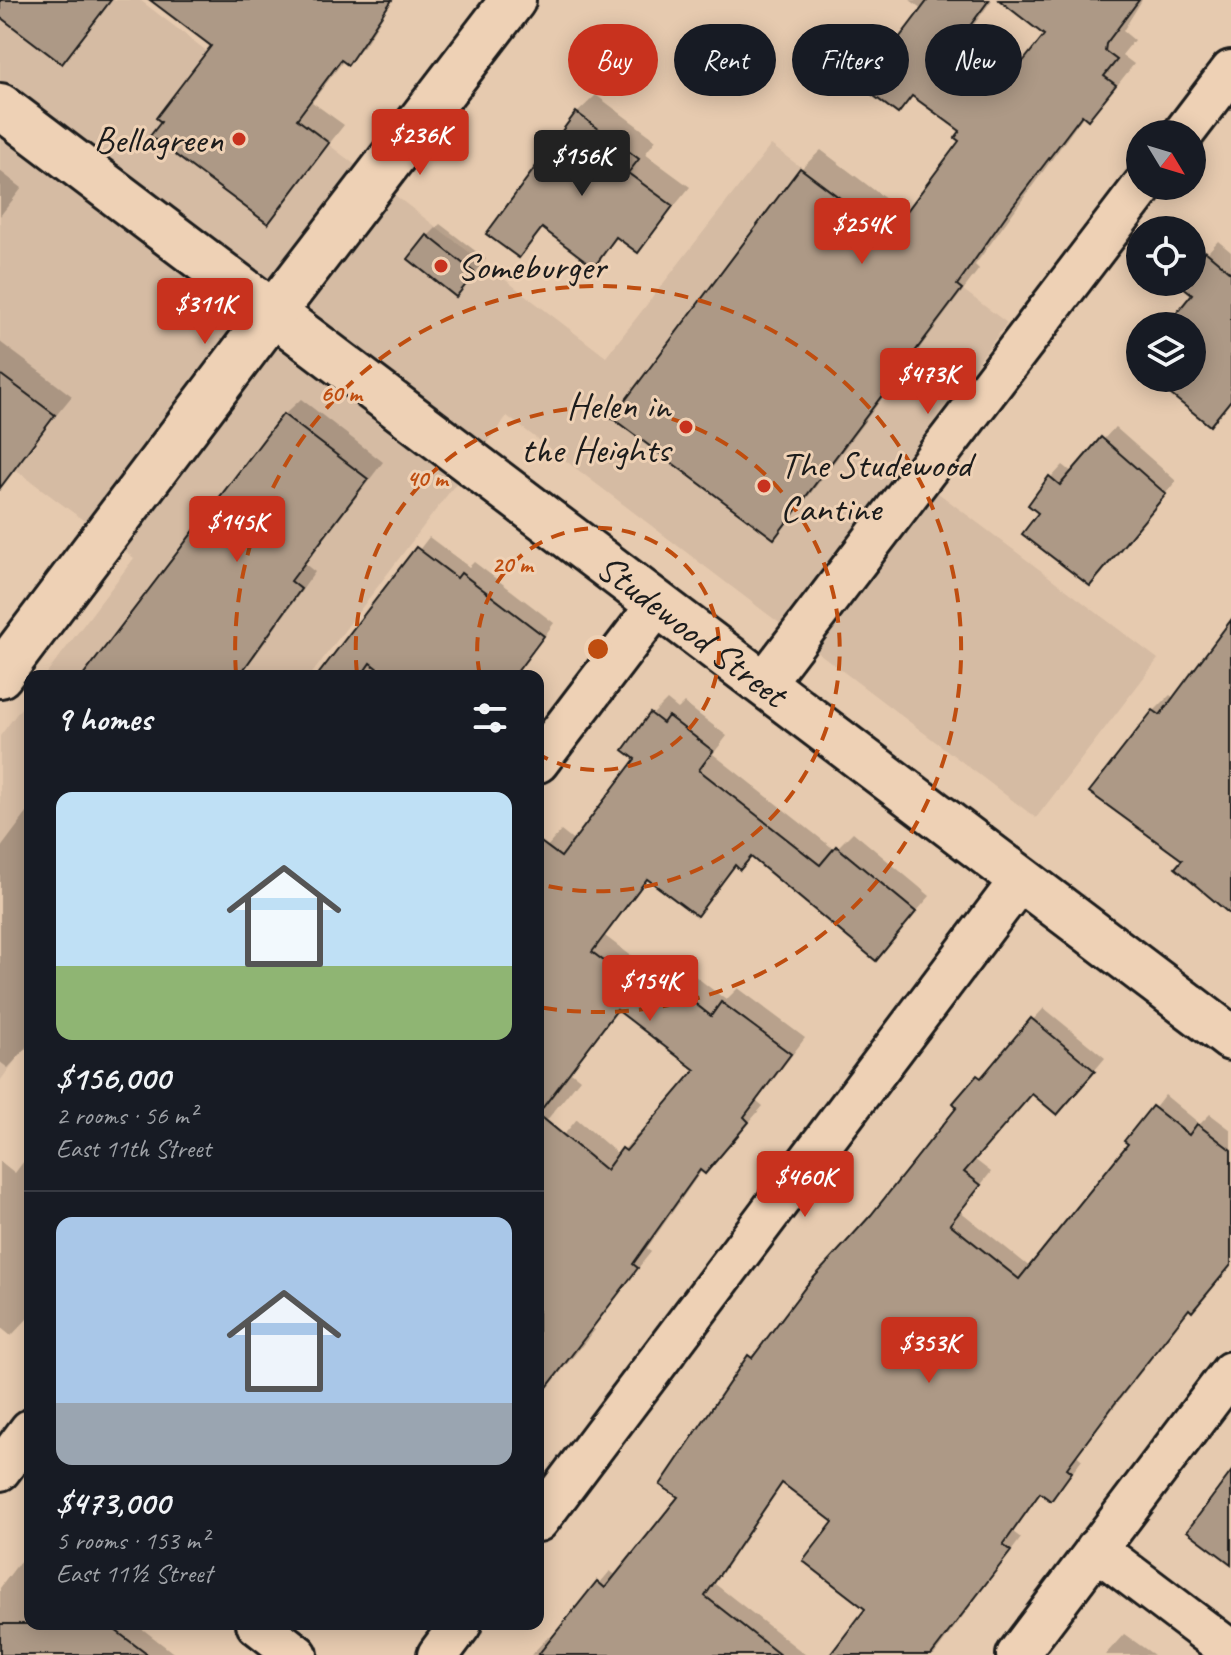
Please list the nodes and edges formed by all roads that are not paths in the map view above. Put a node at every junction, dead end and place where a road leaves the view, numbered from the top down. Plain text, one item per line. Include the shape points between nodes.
1 (513, 0) edge
2 (1231, 71) edge
3 (0, 106) edge
4 (1194, 120) edge
5 (1132, 200) edge
6 (273, 313) junction
7 (658, 604) junction
8 (0, 675) edge
9 (763, 684) junction
10 (544, 754) edge
11 (1021, 879) junction
12 (1231, 1038) edge
13 (1231, 1372) edge
14 (544, 1513) edge
15 (1096, 1549) junction
16 (265, 1630) edge
17 (457, 1630) edge
18 (1231, 1651) edge
19 (297, 1655) edge
20 (438, 1655) edge
21 (1017, 1655) edge

1 - 6 main road
2 - 4 street
3 - 6 main road, Studewood Street
5 - 9 street
6 - 7 main road, Studewood Street
6 - 8 main road
7 - 9 main road, Studewood Street
7 - 10 street
9 - 11 main road, Studewood Street
11 - 12 main road, Studewood Street
11 - 14 street
13 - 15 street
15 - 18 street
15 - 21 street
16 - 19 street
17 - 20 street

